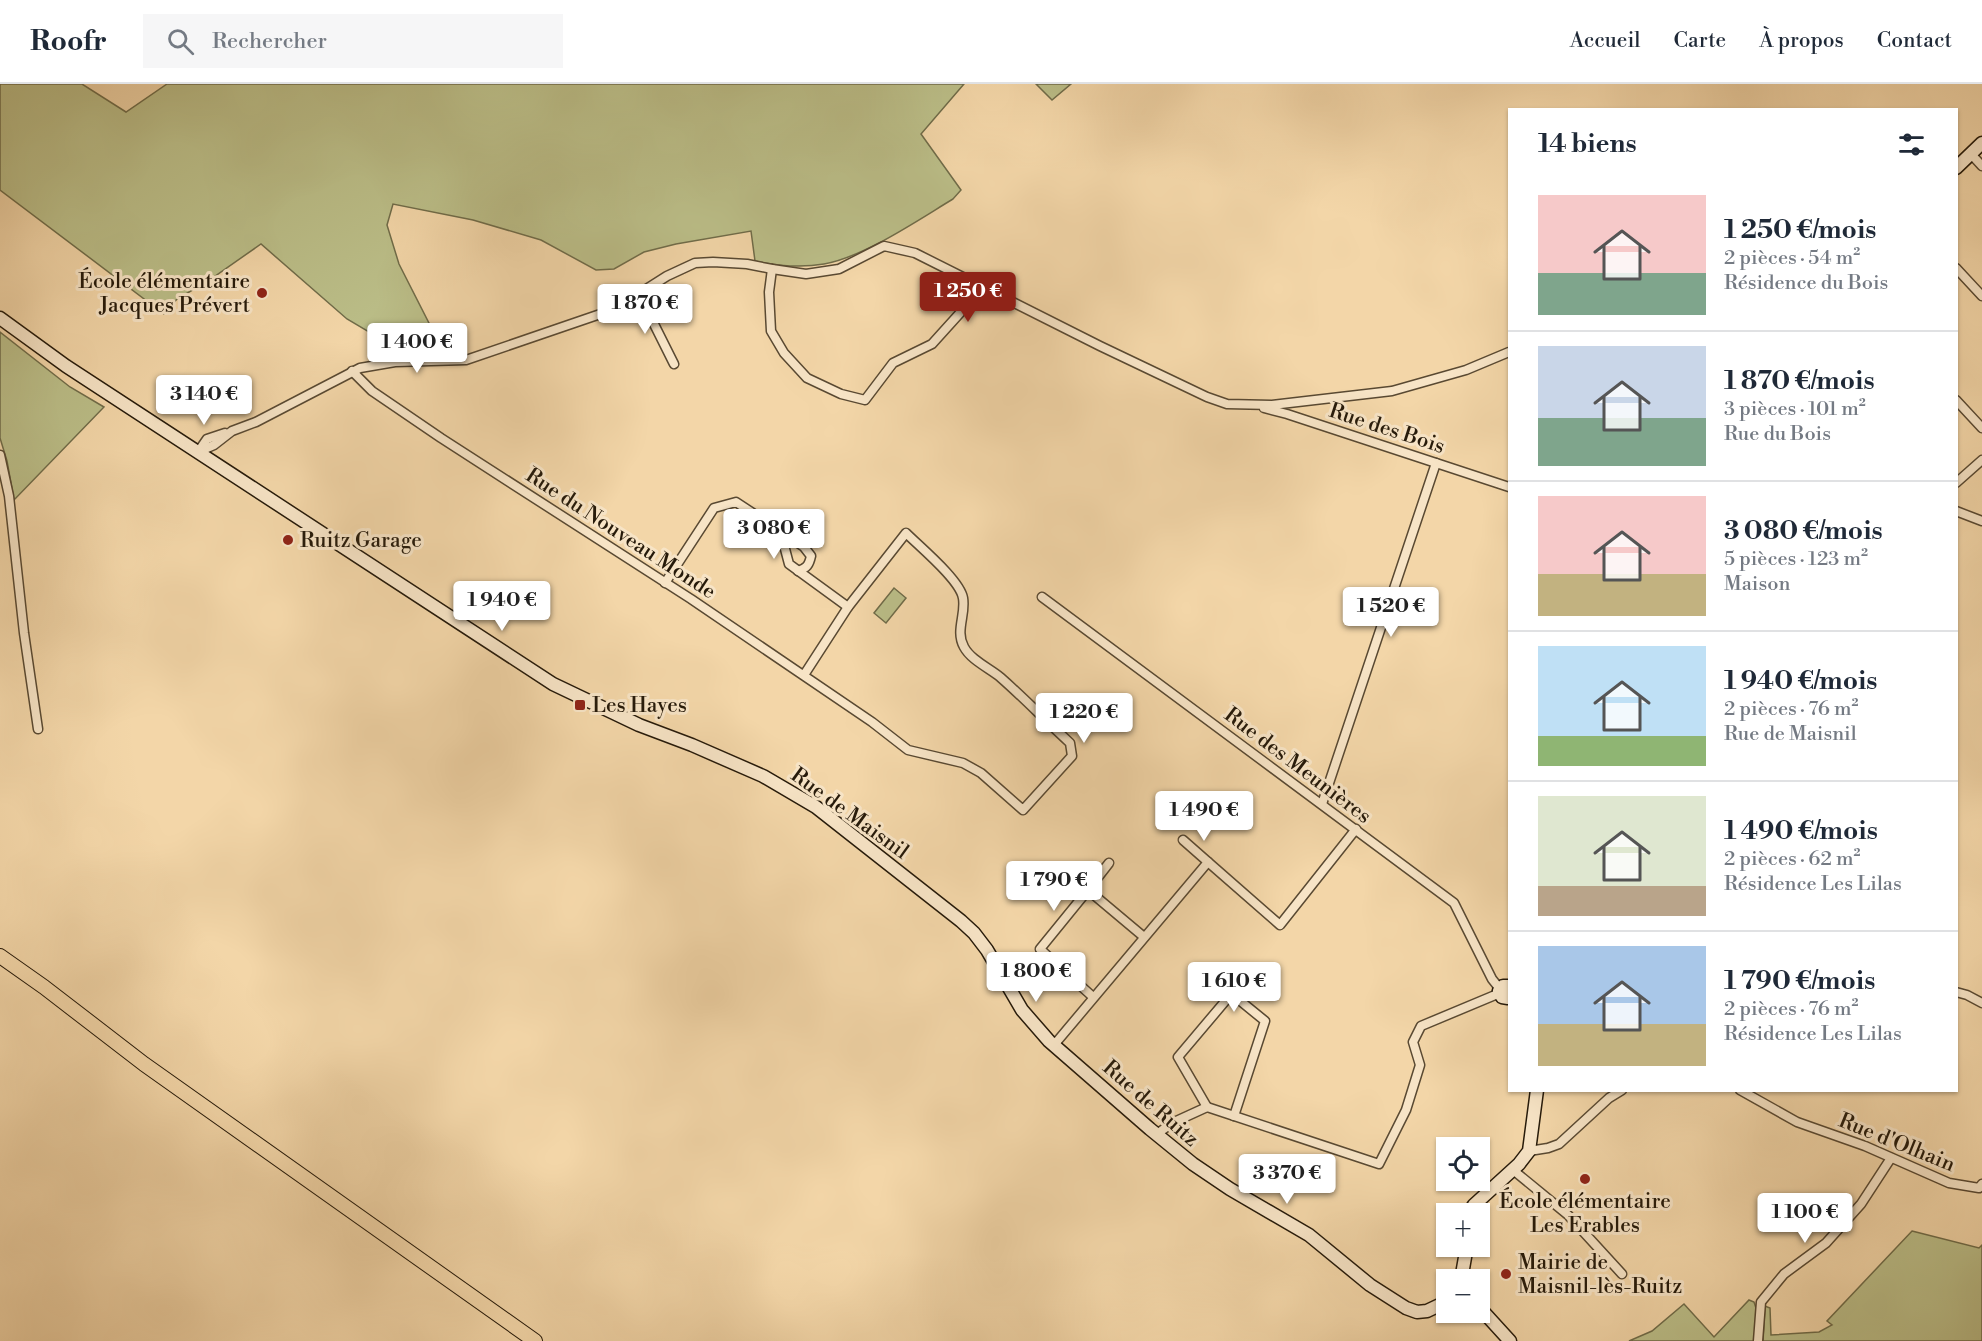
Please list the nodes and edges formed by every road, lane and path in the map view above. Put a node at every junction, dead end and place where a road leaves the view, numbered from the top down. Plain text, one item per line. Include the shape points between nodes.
1 (1982, 143) edge
2 (1971, 154) junction
3 (1958, 166) edge
4 (1982, 166) edge
5 (772, 270) junction
6 (1958, 270) edge
7 (974, 282) junction
8 (639, 294) junction
9 (1982, 296) edge
10 (0, 318) edge
11 (1508, 352) edge
12 (674, 363) dead end
13 (352, 371) junction
14 (1958, 402) edge
15 (1252, 406) junction
16 (1982, 428) edge
17 (198, 452) junction
18 (0, 455) edge
19 (1982, 460) edge
20 (1436, 463) junction
21 (1958, 481) edge
22 (1508, 488) edge
23 (1958, 512) edge
24 (1982, 521) edge
25 (780, 530) junction
26 (798, 571) junction
27 (665, 583) junction
28 (1042, 597) dead end
29 (848, 607) junction
30 (804, 675) junction
31 (38, 729) dead end
32 (1322, 804) junction
33 (1356, 829) junction
34 (1183, 840) dead end
35 (1208, 862) junction
36 (1109, 863) dead end
37 (1088, 890) junction
38 (1144, 937) junction
39 (987, 950) joint
40 (0, 956) edge
41 (1958, 993) edge
42 (1506, 995) edge
43 (1093, 997) junction
44 (1982, 1003) edge
45 (1054, 1045) junction
46 (1537, 1092) edge
47 (1618, 1092) edge
48 (1744, 1092) edge
49 (1207, 1107) junction
50 (1234, 1116) junction
51 (1156, 1134) junction
52 (1530, 1151) junction
53 (1891, 1158) junction
54 (1513, 1170) junction
55 (1980, 1186) edge
56 (1476, 1203) edge
57 (1622, 1274) dead end
58 (1436, 1307) edge
59 (1490, 1319) edge
60 (535, 1341) edge
61 (1510, 1341) edge
62 (1758, 1341) edge

1 - 2 street
2 - 3 street
2 - 4 street
5 - 7 street via 806,274 839,269 884,246 915,253
5 - 7 street via 771,331 784,353 807,378 865,400 893,363 932,344 960,313
5 - 8 street via 747,264 696,263
6 - 9 street
7 - 15 street via 1207,397
8 - 12 street
8 - 13 street via 615,309 465,360 395,362
10 - 17 street, Rue de Maisnil
11 - 15 street via 1466,370 1392,391
13 - 17 street via 256,422 207,439
13 - 27 street, Rue du Nouveau Monde via 372,391 441,438
14 - 16 street
15 - 20 street, Rue des Bois
17 - 39 street, Rue de Maisnil via 553,684 639,725 764,776 816,807 961,921
18 - 31 street via 9,496
19 - 21 street
20 - 22 street, Rue des Bois
20 - 32 street
23 - 24 street
25 - 26 street via 789,564
25 - 26 street via 811,556 806,568
25 - 27 street via 736,502 714,508
26 - 29 street
27 - 30 street, Rue du Nouveau Monde
28 - 32 street, Rue des Meunières
29 - 30 street
29 - 30 street, Rue du Nouveau Monde via 906,533 959,586 963,599 959,634 965,649 1070,743 1072,756 1023,810 981,773 963,763 908,750
32 - 33 street, Rue des Meunières
33 - 35 street via 1280,925
33 - 42 street, Rue des Meunières via 1454,903 1492,979
34 - 35 street
35 - 38 street
36 - 37 street
37 - 38 street
37 - 43 street via 1040,949
38 - 43 street
39 - 45 street, Rue de Ruitz via 1022,1010
40 - 60 main road via 153,1071
41 - 44 street
42 - 50 street via 1421,1026 1413,1042 1420,1065 1406,1110 1379,1164
43 - 45 street
45 - 51 street, Rue de Ruitz
46 - 52 street
47 - 52 street via 1558,1144
48 - 53 street, Rue d'Olhain via 1797,1122
49 - 50 street
49 - 50 street via 1178,1057 1227,999 1238,999 1265,1021
49 - 51 street
51 - 58 street, Rue de Ruitz via 1230,1189 1309,1235 1370,1285 1406,1308 1417,1312
52 - 54 street
53 - 55 street, Rue d'Olhain via 1949,1183
53 - 62 street via 1861,1204 1826,1244 1784,1274 1761,1302
54 - 56 street
54 - 57 street via 1568,1215
59 - 61 street

